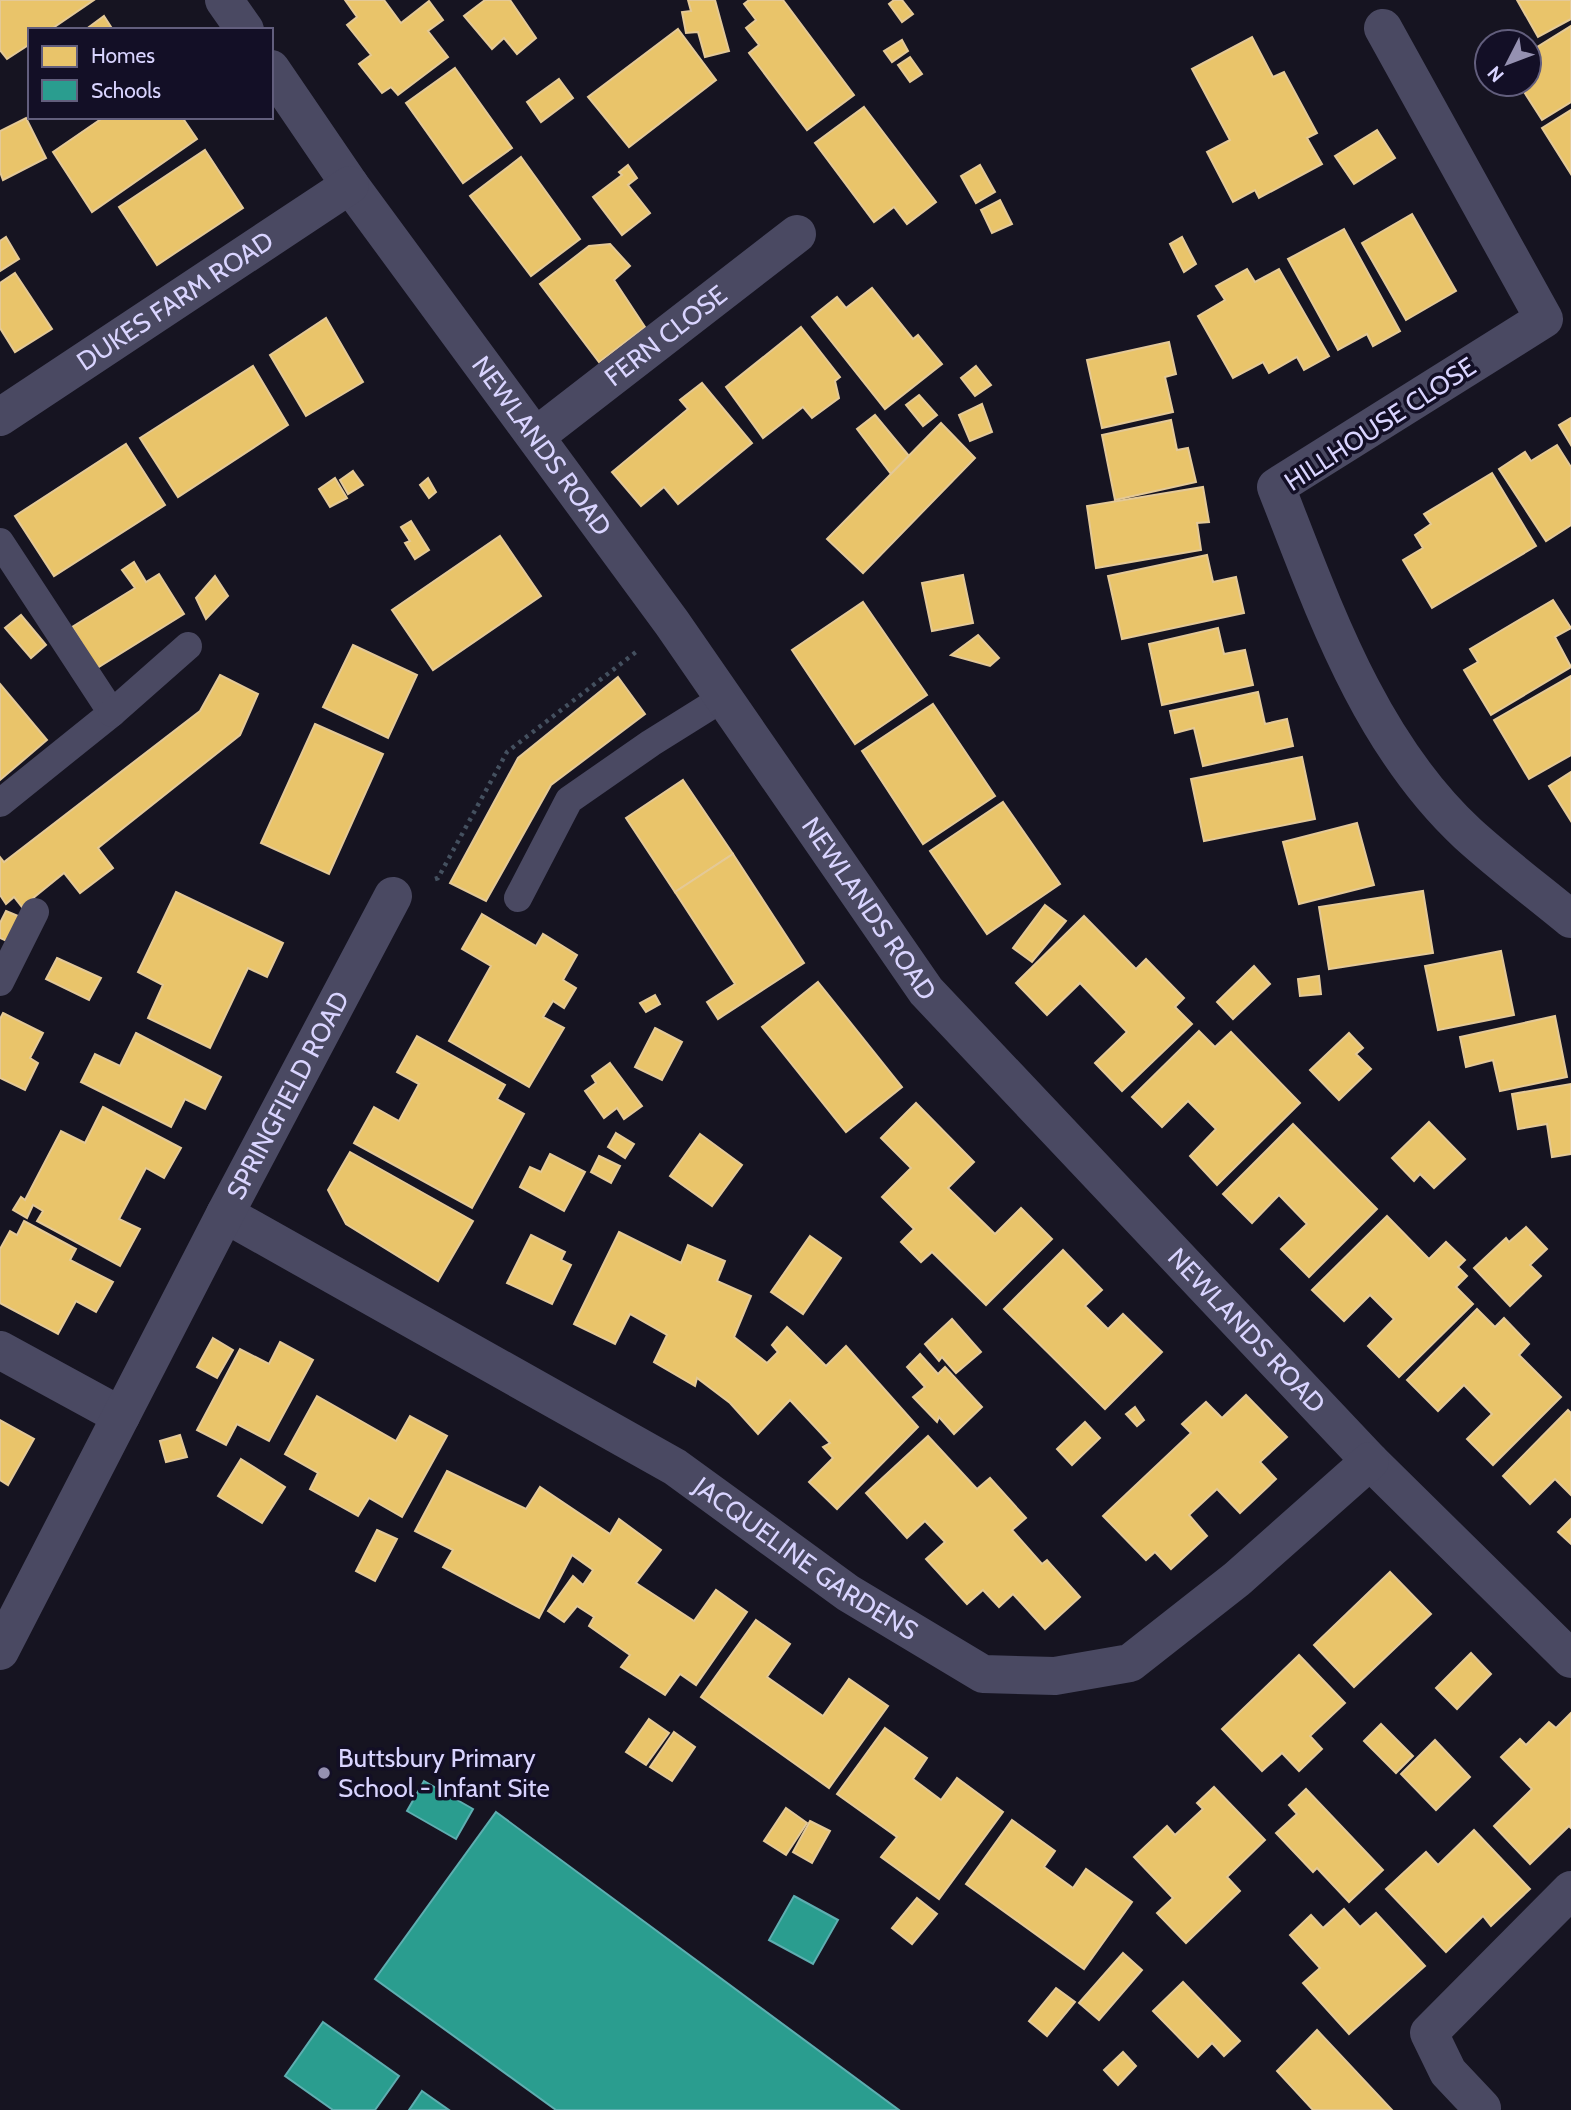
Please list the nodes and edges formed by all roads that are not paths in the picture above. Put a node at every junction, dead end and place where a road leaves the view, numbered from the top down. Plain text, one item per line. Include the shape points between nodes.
1 (225, 0) edge
2 (1383, 27) dead end
3 (244, 28) edge
4 (273, 72) edge
5 (350, 185) junction
6 (797, 234) dead end
7 (0, 417) edge
8 (536, 436) junction
9 (0, 542) edge
10 (188, 646) dead end
11 (723, 698) junction
12 (112, 713) junction
13 (0, 803) edge
14 (393, 896) road end
15 (518, 898) dead end
16 (35, 912) dead end
17 (1571, 919) edge
18 (0, 982) edge
19 (225, 1214) junction
20 (0, 1350) edge
21 (121, 1416) junction
22 (1370, 1461) junction
23 (0, 1651) edge
24 (1571, 1660) edge
25 (1571, 1890) edge
26 (1482, 2108) dead end

1 - 3 street
2 - 17 street, HILLHOUSE CLOSE via 1544,319 1276,486 1328,620 1385,733 1468,833
4 - 5 street, NEWLANDS ROAD
5 - 7 street, DUKES FARM ROAD
5 - 8 street, NEWLANDS ROAD
6 - 8 street, FERN CLOSE
8 - 11 street, NEWLANDS ROAD
9 - 12 lane
10 - 12 lane
11 - 15 lane via 569,800
11 - 22 street, NEWLANDS ROAD via 926,991
12 - 13 lane
14 - 19 street, SPRINGFIELD ROAD
16 - 18 lane
19 - 21 street, SPRINGFIELD ROAD
19 - 22 street, JACQUELINE GARDENS via 675,1467 848,1593 982,1674 1055,1676 1130,1663 1237,1579
20 - 21 street
21 - 23 street, SPRINGFIELD ROAD
22 - 24 street, NEWLANDS ROAD
25 - 26 street via 1429,2033 1447,2072

